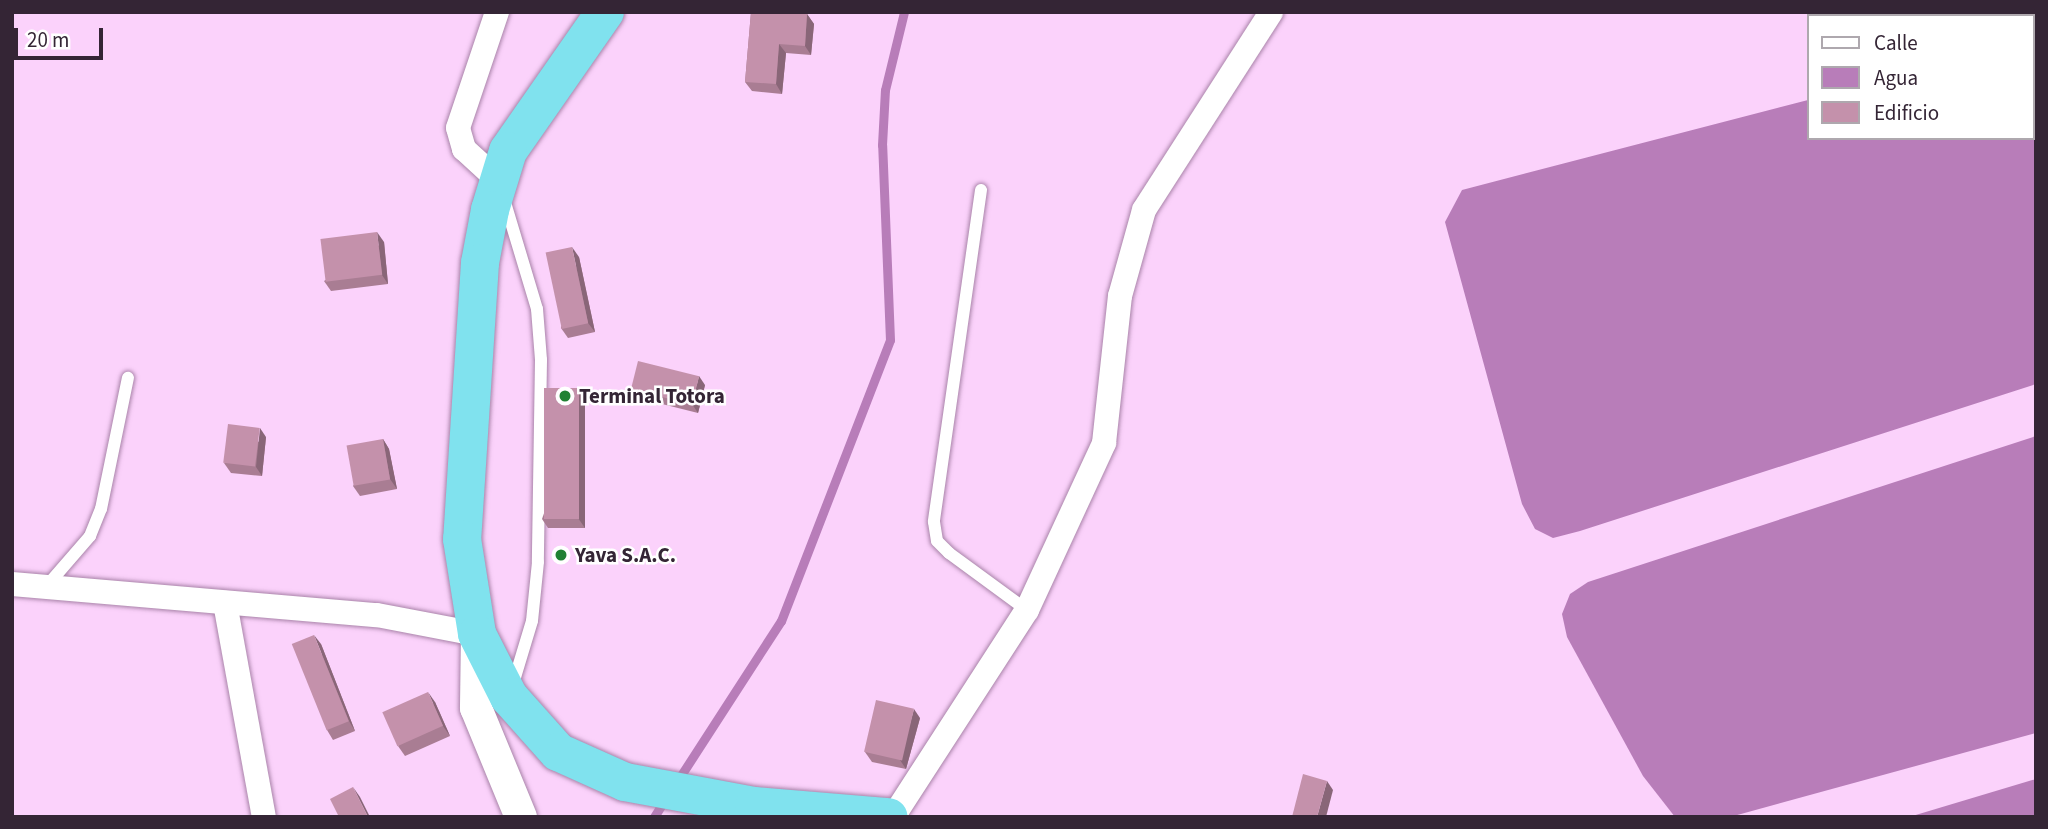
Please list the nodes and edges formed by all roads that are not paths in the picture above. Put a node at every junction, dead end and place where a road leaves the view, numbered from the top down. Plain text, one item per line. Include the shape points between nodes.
1 (497, 12) edge
2 (605, 12) edge
3 (1270, 12) edge
4 (498, 180) junction
5 (981, 190) dead end
6 (128, 377) dead end
7 (12, 584) edge
8 (44, 588) junction
9 (225, 603) junction
10 (1027, 610) junction
11 (477, 634) junction
12 (509, 698) junction
13 (838, 814) edge
14 (264, 817) edge
15 (521, 817) edge
16 (891, 817) edge

1 - 4 street via 458,128 464,149
2 - 4 highway via 508,151
3 - 10 street via 1144,210 1120,296 1104,443
4 - 11 highway via 480,263 461,539
4 - 12 lane via 537,309 541,360 538,562 532,621
5 - 10 lane via 934,522 937,541 949,553
6 - 8 lane via 90,537
7 - 8 street
8 - 9 street
9 - 11 street via 377,615
9 - 14 street
10 - 16 street
11 - 12 highway
11 - 15 street via 476,708
12 - 13 highway via 558,752 625,782 754,806
13 - 16 highway

